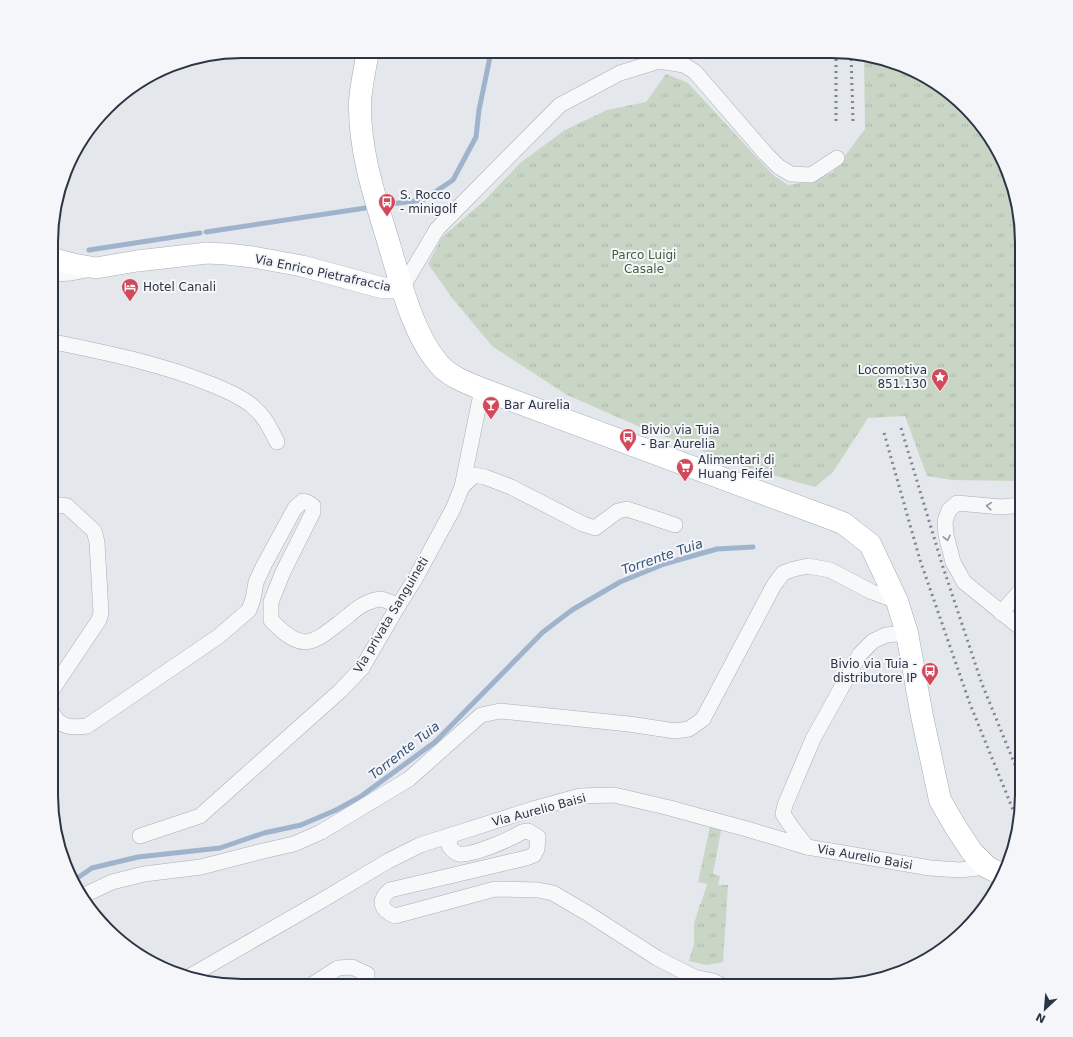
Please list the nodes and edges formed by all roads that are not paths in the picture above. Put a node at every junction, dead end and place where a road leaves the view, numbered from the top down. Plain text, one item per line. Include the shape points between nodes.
1 (367, 58) edge
2 (837, 158) dead end
3 (58, 260) edge
4 (96, 268) junction
5 (58, 274) edge
6 (402, 288) junction
7 (58, 343) edge
8 (482, 389) junction
9 (277, 442) dead end
10 (462, 487) junction
11 (58, 506) edge
12 (1015, 506) edge
13 (675, 525) dead end
14 (1015, 597) edge
15 (898, 601) junction
16 (398, 606) junction
17 (1001, 613) junction
18 (1015, 624) edge
19 (907, 633) junction
20 (58, 681) edge
21 (58, 720) edge
22 (451, 835) junction
23 (140, 836) dead end
24 (807, 847) junction
25 (995, 871) edge
26 (87, 894) edge
27 (195, 973) edge
28 (321, 979) edge
29 (367, 979) edge
30 (704, 979) edge

1 - 6 main road via 360,102 364,148
2 - 6 street via 811,175 791,174 779,167 766,154 695,72 684,65 659,61 620,73 560,105 437,229
3 - 4 street, Via Enrico Pietrafraccia
4 - 5 street
4 - 6 street, Via Enrico Pietrafraccia via 207,253 253,257 302,266 383,288
6 - 8 main road via 422,340 439,365 461,380
7 - 9 street via 154,364 227,391 249,404 266,420
8 - 10 street, Via privata Sanguineti
8 - 15 main road via 843,523 870,544
10 - 13 street via 474,476 485,477 595,528 618,511 627,509
10 - 16 street, Via privata Sanguineti via 415,580
11 - 20 street via 67,506 94,531 97,542 101,613 99,620
12 -> 17 street via 957,503 949,510 946,521 946,534 954,562 964,582
14 - 17 street
15 - 19 main road
15 - 26 street via 872,592 830,570 808,566 794,569 783,573 774,585 703,719 689,729 675,731 500,711 481,715 409,779 321,832 294,844 201,867 144,874 112,882
16 - 21 street via 379,599 362,605 320,637 307,643 296,641 271,620 271,602 313,512 313,506 303,501 295,508 264,565 256,582 249,610 219,636 87,726 74,728
16 - 23 street, Via privata Sanguineti via 362,668 334,697 200,816
17 - 18 street
19 - 24 street via 886,635 873,641 860,654 813,739 784,805 784,814 790,826
19 - 25 main road via 940,800 972,852
22 - 24 street, Via Aurelio Baisi via 580,796 614,795 748,828
22 - 27 street, Via Aurelio Baisi via 420,845 388,861
22 - 30 street via 449,846 459,854 472,853 528,831 538,837 538,843 534,855 526,858 390,890 382,902 387,912 396,916 495,888 538,890 553,894 657,958 694,977
24 - 25 street, Via Aurelio Baisi via 930,868
28 - 29 street via 338,968 352,967 367,974

